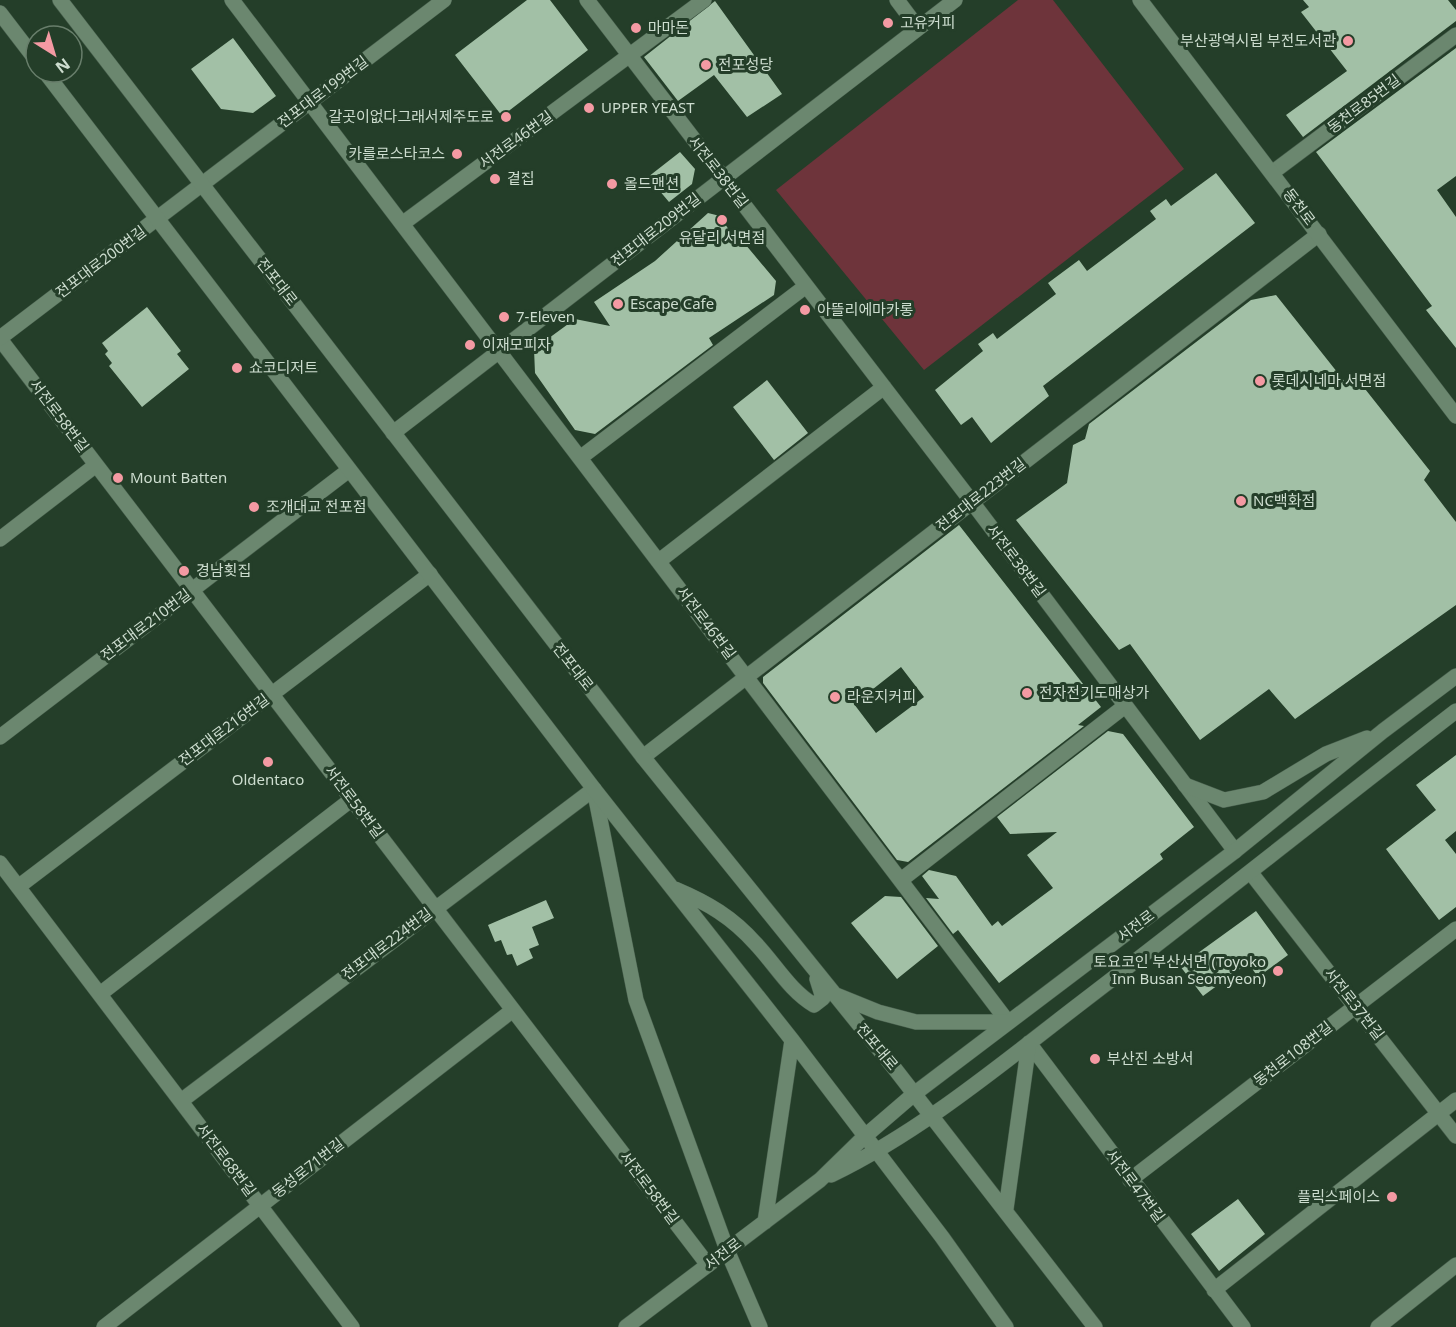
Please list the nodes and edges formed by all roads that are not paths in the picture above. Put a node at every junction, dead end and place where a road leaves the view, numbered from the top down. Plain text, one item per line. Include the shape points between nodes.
1 (60, 0) edge
2 (232, 0) edge
3 (444, 0) edge
4 (587, 0) edge
5 (704, 0) edge
6 (897, 0) edge
7 (955, 0) edge
8 (1140, 0) edge
9 (0, 13) edge
10 (918, 28) junction
11 (1456, 35) edge
12 (24, 44) edge
13 (630, 57) junction
14 (54, 84) edge
15 (310, 102) junction
16 (1272, 172) junction
17 (723, 178) junction
18 (203, 185) junction
19 (158, 219) junction
20 (402, 224) junction
21 (1319, 234) junction
22 (806, 286) junction
23 (0, 339) edge
24 (499, 351) junction
25 (884, 387) junction
26 (1456, 416) edge
27 (393, 433) junction
28 (580, 458) junction
29 (96, 465) junction
30 (350, 470) junction
31 (972, 502) junction
32 (0, 539) edge
33 (659, 561) junction
34 (430, 574) junction
35 (192, 590) junction
36 (1456, 676) edge
37 (747, 677) junction
38 (272, 694) junction
39 (1125, 706) junction
40 (1456, 711) edge
41 (1383, 731) junction
42 (0, 737) edge
43 (643, 757) junction
44 (1185, 785) junction
45 (594, 789) junction
46 (352, 799) junction
47 (1236, 851) junction
48 (0, 863) edge
49 (1251, 873) junction
50 (901, 880) junction
51 (18, 887) junction
52 (675, 889) junction
53 (435, 908) junction
54 (1456, 929) edge
55 (815, 970) junction
56 (833, 993) junction
57 (100, 994) junction
58 (1356, 1006) junction
59 (513, 1010) junction
60 (1008, 1022) junction
61 (792, 1040) junction
62 (1029, 1043) junction
63 (914, 1094) junction
64 (182, 1101) junction
65 (1456, 1101) edge
66 (931, 1114) junction
67 (1439, 1114) junction
68 (1456, 1136) edge
69 (864, 1137) junction
70 (876, 1153) junction
71 (820, 1180) junction
72 (1130, 1180) junction
73 (260, 1206) junction
74 (1006, 1209) junction
75 (765, 1222) junction
76 (727, 1250) junction
77 (708, 1265) junction
78 (1456, 1265) edge
79 (1214, 1290) junction
80 (104, 1327) edge
81 (352, 1327) edge
82 (626, 1327) edge
83 (760, 1327) edge
84 (1006, 1327) edge
85 (1095, 1327) edge
86 (1243, 1327) edge
87 (1378, 1327) edge

1 - 18 street, 전포대로
2 - 15 street, 서전로46번길
3 - 15 street, 전포대로199번길
4 - 13 street, 서전로38번길
5 - 13 street
6 - 10 street
7 - 10 street, 전포대로209번길
8 - 16 street, 동천로
9 - 12 street
10 - 17 street, 전포대로209번길
11 - 16 street, 동천로85번길
13 - 17 street, 서전로38번길
13 - 20 street, 서전로46번길
14 - 19 street
15 - 18 street, 전포대로199번길
15 - 20 street, 서전로46번길
16 - 21 street, 동천로
17 - 22 street, 서전로38번길
17 - 24 street, 전포대로209번길
18 - 19 street, 전포대로200번길
18 - 27 street, 전포대로
19 - 23 street, 전포대로200번길
19 - 30 street
20 - 24 street, 서전로46번길
21 - 26 street, 동천로
21 - 31 street, 전포대로223번길
22 - 25 street, 서전로38번길
22 - 28 street
23 - 29 street, 서전로58번길
24 - 27 street, 전포대로209번길
24 - 28 street, 서전로46번길
25 - 31 street, 서전로38번길
25 - 33 street
27 - 43 street, 전포대로
28 - 33 street, 서전로46번길
29 - 32 street
29 - 35 street, 서전로58번길
30 - 34 street
30 - 35 street, 전포대로210번길
31 - 37 street, 전포대로223번길
31 - 39 street, 서전로38번길
33 - 37 street, 서전로46번길
34 - 38 street, 전포대로216번길
34 - 45 street
35 - 38 street, 서전로58번길
35 - 42 street, 전포대로210번길
36 - 41 street, 서전로
37 - 43 street, 전포대로223번길
37 - 50 street, 서전로46번길
38 - 46 street, 서전로58번길
38 - 51 street, 전포대로216번길
39 - 44 street, 서전로38번길
39 - 50 street
40 - 49 street, 서전로
41 - 44 street via 1326,754 1263,792 1224,800
41 - 47 street, 서전로
43 - 55 street, 전포대로
44 - 47 street, 서전로38번길
45 - 52 street
45 - 53 street, 전포대로224번길
45 - 76 street via 636,1000
46 - 53 street, 서전로58번길
46 - 57 street
47 - 60 street, 서전로
48 - 51 street, 서전로68번길
49 - 58 street, 서전로37번길
49 - 62 street, 서전로
50 - 60 street, 서전로46번길
51 - 57 street, 서전로68번길
52 - 55 street via 712,904 755,942 789,984 814,1005 823,998
52 - 61 street
53 - 59 street, 서전로58번길
53 - 64 street, 전포대로224번길
54 - 58 street, 동천로108번길
55 - 56 street, 전포대로
56 - 60 street via 878,1012 916,1022
56 - 63 street, 전포대로
57 - 64 street, 서전로68번길
58 - 67 street, 서전로37번길
58 - 72 street, 동천로108번길
59 - 73 street, 동성로71번길
59 - 77 street, 서전로58번길
60 - 63 street, 서전로
61 - 69 street
61 - 75 street
62 - 66 street, 서전로
62 - 72 street, 서전로47번길
62 - 74 street
63 - 66 street, 전포대로
63 - 69 street, 서전로
64 - 73 street, 서전로68번길
65 - 67 street
66 - 70 street, 서전로
66 - 74 street, 전포대로
67 - 68 street, 서전로37번길
67 - 79 street
69 - 70 street
69 - 71 street, 서전로
70 - 71 street, 서전로
70 - 84 street
71 - 75 street, 서전로
72 - 79 street, 서전로47번길
73 - 80 street, 동성로71번길
73 - 81 street, 서전로68번길
74 - 85 street, 전포대로
75 - 76 street, 서전로
76 - 77 street, 서전로
76 - 83 street
77 - 82 street, 서전로
78 - 87 street
79 - 86 street, 서전로47번길

